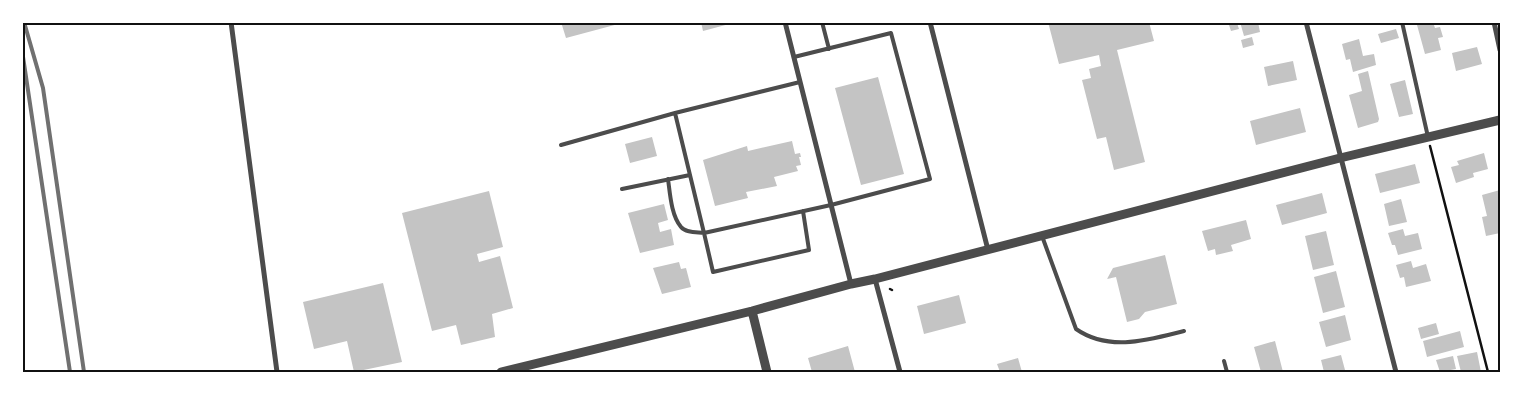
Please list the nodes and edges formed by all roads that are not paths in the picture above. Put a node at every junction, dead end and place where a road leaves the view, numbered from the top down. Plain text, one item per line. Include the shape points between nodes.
1 (231, 22) edge
2 (785, 22) edge
3 (822, 22) edge
4 (930, 22) edge
5 (1306, 22) edge
6 (1402, 22) edge
7 (1494, 22) edge
8 (829, 49) junction
9 (1500, 50) edge
10 (794, 57) junction
11 (800, 82) junction
12 (675, 113) junction
13 (1500, 120) edge
14 (1428, 137) junction
15 (561, 145) dead end
16 (1340, 158) junction
17 (690, 174) junction
18 (668, 179) junction
19 (622, 189) dead end
20 (831, 205) junction
21 (803, 211) junction
22 (704, 233) junction
23 (1042, 236) junction
24 (988, 250) junction
25 (875, 279) junction
26 (851, 284) junction
27 (752, 311) junction
28 (1184, 331) dead end
29 (1224, 361) dead end
30 (277, 372) edge
31 (501, 372) edge
32 (767, 372) edge
33 (900, 372) edge
34 (1227, 372) edge
35 (1396, 372) edge

1 - 30 street
2 - 10 street
3 - 8 lane
4 - 24 street
5 - 16 street
6 - 14 lane
7 - 9 street
8 - 10 lane
8 - 20 lane via 891,32 930,179
10 - 11 street
11 - 12 lane
11 - 20 street
12 - 15 lane
12 - 17 lane
13 - 14 street
14 - 16 street
16 - 23 street
16 - 35 street
17 - 18 lane
17 - 22 lane
18 - 19 lane
18 - 22 lane via 671,203 680,226 688,231
20 - 21 lane
20 - 26 street
21 - 22 lane
21 - 22 lane via 809,250 723,270 713,272
23 - 24 street
23 - 28 lane via 1076,329 1087,337 1111,343 1131,342
24 - 25 street
25 - 26 street
25 - 33 street
26 - 27 street
27 - 31 street
27 - 32 street
29 - 34 lane

